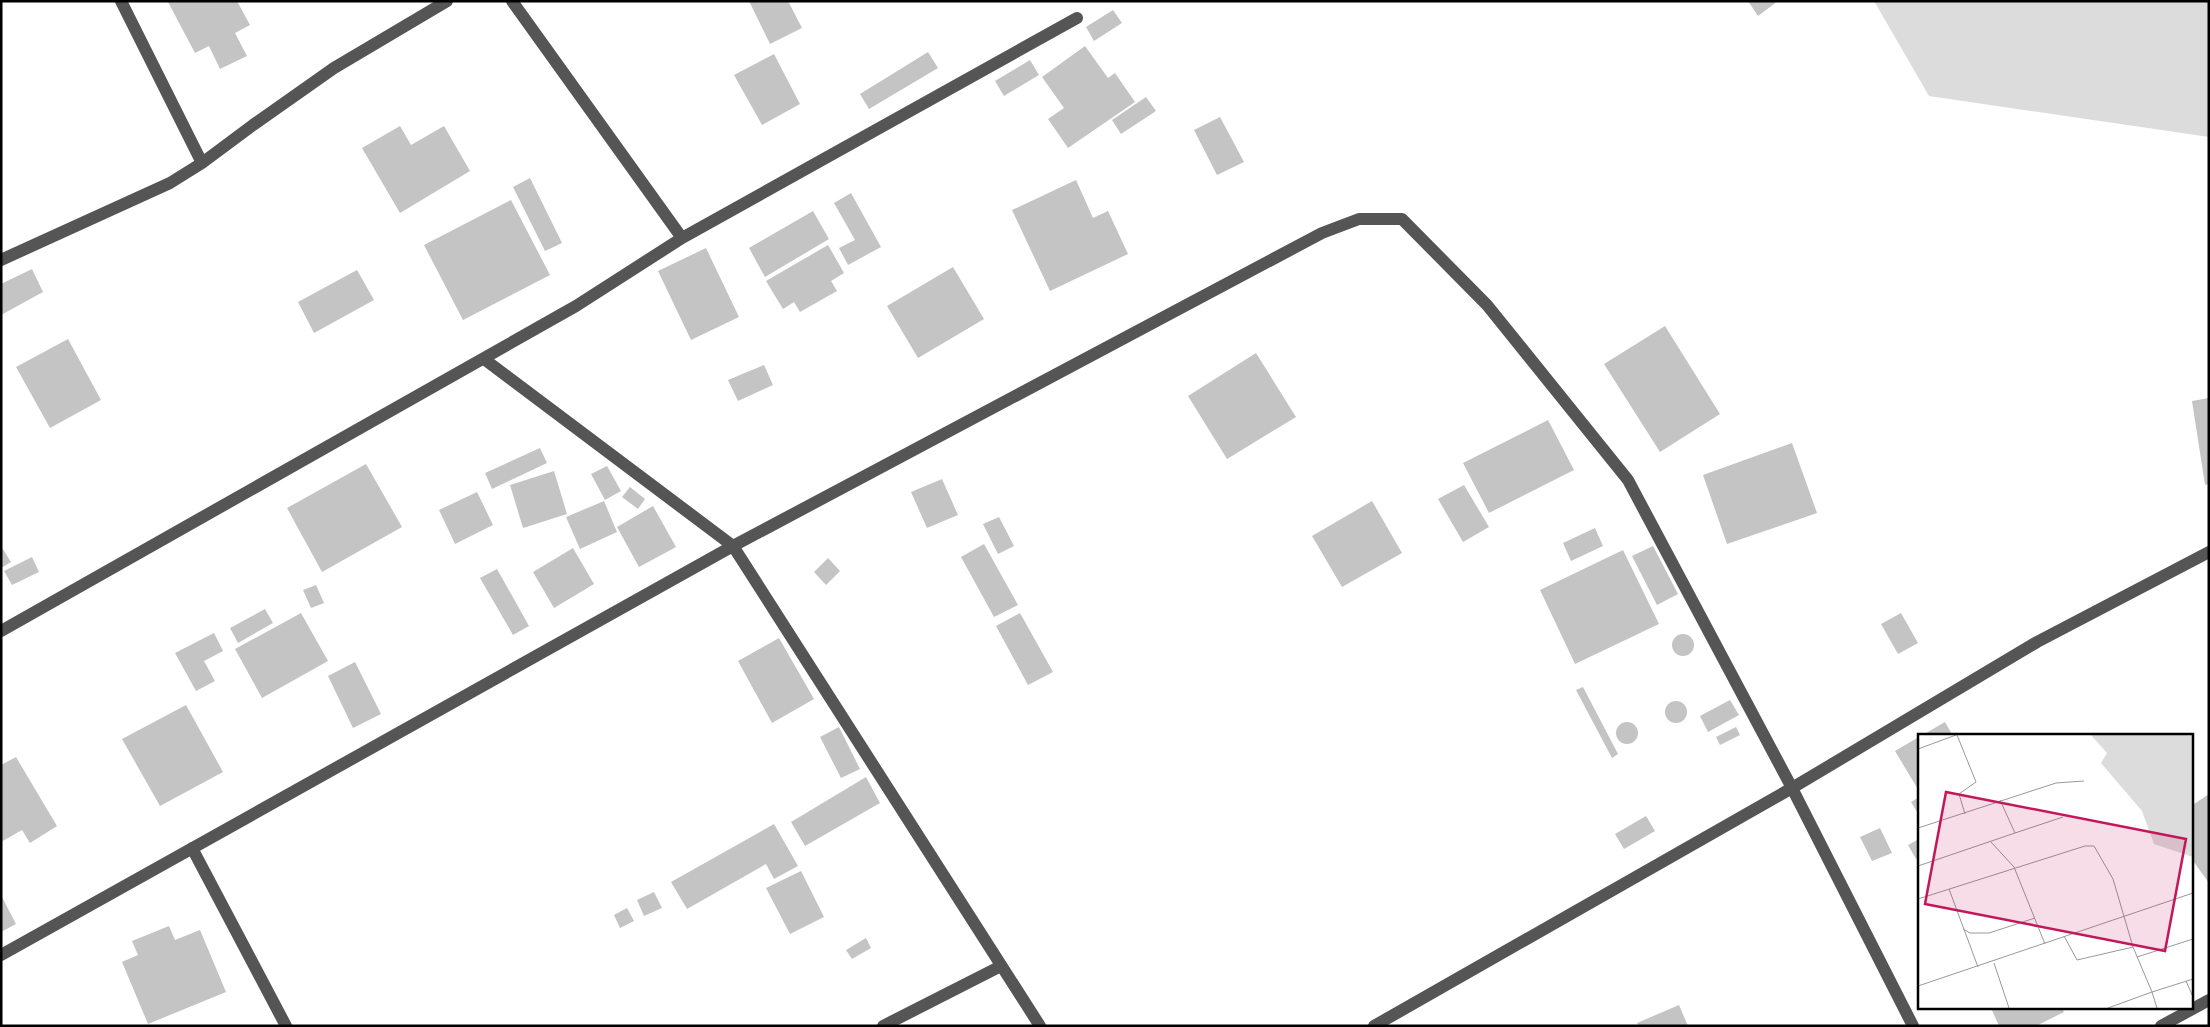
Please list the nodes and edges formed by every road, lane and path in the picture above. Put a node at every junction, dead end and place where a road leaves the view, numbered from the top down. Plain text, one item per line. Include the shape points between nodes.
1 (121, 1) edge
2 (447, 1) edge
3 (512, 1) edge
4 (1077, 18) dead end
5 (202, 163) junction
6 (682, 238) junction
7 (1, 260) edge
8 (484, 359) junction
9 (733, 546) junction
10 (2209, 552) edge
11 (1, 631) edge
12 (1792, 788) junction
13 (192, 848) junction
14 (1, 955) edge
15 (1001, 966) junction
16 (2209, 1000) edge
17 (2192, 1009) edge
18 (2191, 1010) edge
19 (286, 1026) edge
20 (883, 1026) edge
21 (1040, 1026) edge
22 (1374, 1026) edge
23 (1913, 1026) edge
24 (2161, 1026) edge

1 - 5 street
2 - 5 street via 334,68
3 - 6 street
4 - 6 street
5 - 7 street via 170,183
6 - 8 street via 576,306
8 - 9 street
8 - 11 street
9 - 12 street via 1322,233 1359,219 1402,219 1487,305 1628,480
9 - 13 street
9 - 15 street
10 - 12 street via 2037,642
12 - 22 street
12 - 23 street
13 - 14 street
13 - 19 street
15 - 20 street
15 - 21 street
16 - 17 street
18 - 24 street

